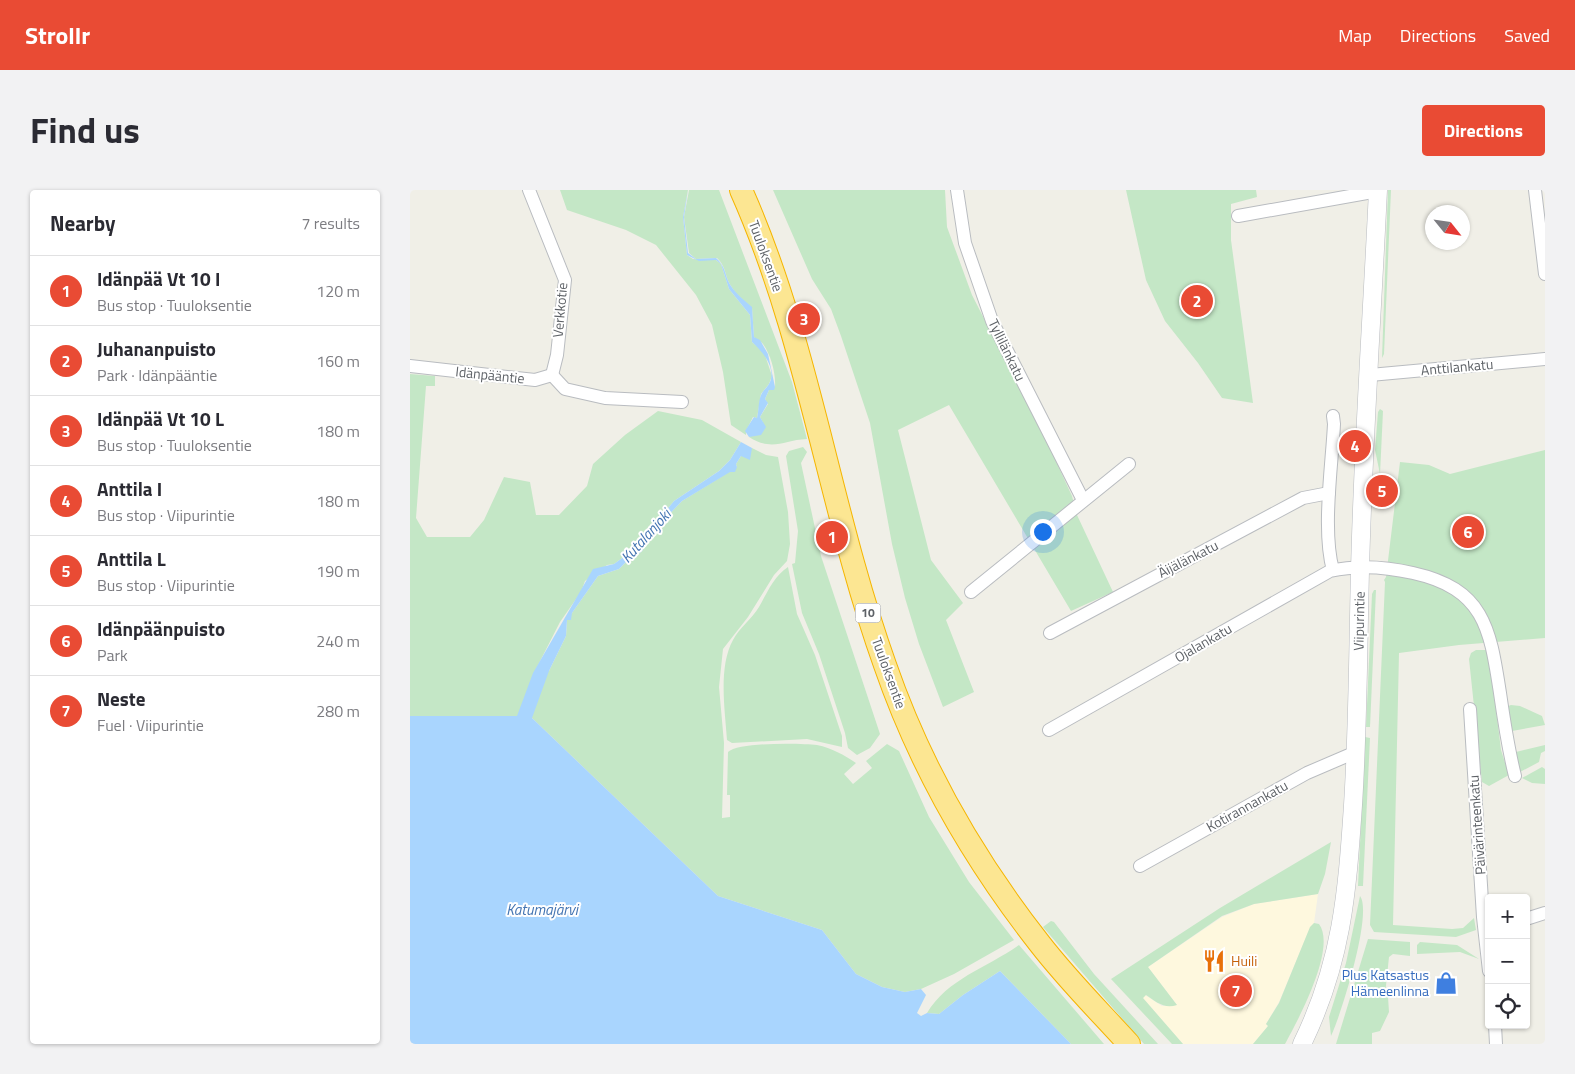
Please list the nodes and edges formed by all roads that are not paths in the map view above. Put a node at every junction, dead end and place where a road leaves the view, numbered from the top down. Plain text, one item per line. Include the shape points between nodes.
1 (529, 190) edge
2 (741, 190) edge
3 (958, 190) edge
4 (1378, 190) edge
5 (1536, 190) edge
6 (1238, 216) dead end
7 (1545, 274) edge
8 (1545, 359) edge
9 (410, 366) edge
10 (552, 375) junction
11 (1370, 375) junction
12 (682, 402) dead end
13 (1333, 416) dead end
14 (1129, 464) dead end
15 (1329, 493) junction
16 (1083, 500) junction
17 (1360, 568) junction
18 (1334, 570) junction
19 (971, 592) dead end
20 (1050, 632) dead end
21 (1470, 709) dead end
22 (1049, 730) dead end
23 (1356, 752) junction
24 (1516, 776) dead end
25 (1140, 866) dead end
26 (1485, 908) edge
27 (1545, 913) edge
28 (1530, 918) edge
29 (1494, 1029) edge
30 (1308, 1042) edge
31 (1128, 1044) edge
32 (1496, 1044) edge

1 - 10 street, Verkkotie via 565,280
2 - 31 highway, Tuuloksentie / 10 via 765,248 804,369 846,537 885,666 932,776 972,848 1034,936
3 - 16 street, Tyllilänkatu via 965,243 992,321
4 - 6 street
4 - 11 main road, Viipurintie
5 - 7 street
8 - 11 street, Anttilankatu
9 - 10 street, Idänpääntie via 536,380
10 - 12 street via 565,389 605,398
11 - 17 main road, Viipurintie
13 - 15 street
14 - 16 street
15 - 18 street via 1330,558
15 - 20 street, Äijälänkatu via 1303,498
16 - 19 street
17 - 18 street, Ojalankatu
17 - 23 main road, Viipurintie
17 - 24 street, Ojalankatu via 1406,571 1432,577 1454,587 1473,604 1493,645 1506,740
18 - 22 street, Ojalankatu
21 - 26 street, Päivärinteenkatu
23 - 25 street, Kotirannankatu via 1307,773
23 - 30 main road, Viipurintie via 1342,924 1334,963
27 - 28 street
29 - 32 street

